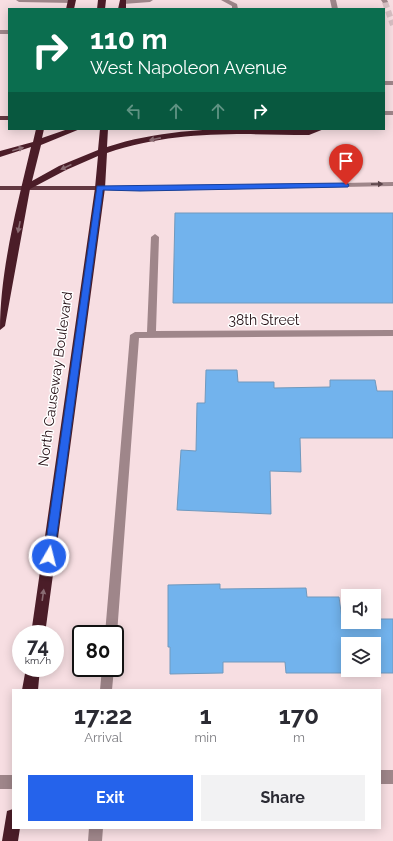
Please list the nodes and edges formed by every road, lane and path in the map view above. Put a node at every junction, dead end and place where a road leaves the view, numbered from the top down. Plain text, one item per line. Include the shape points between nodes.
1 (19, 0) edge
2 (72, 0) edge
3 (150, 0) edge
4 (224, 0) edge
5 (123, 4) edge
6 (235, 8) edge
7 (40, 130) edge
8 (73, 130) edge
9 (104, 130) edge
10 (316, 130) edge
11 (37, 143) junction
12 (102, 152) junction
13 (0, 154) edge
14 (393, 184) edge
15 (0, 188) edge
16 (26, 188) junction
17 (100, 188) junction
18 (155, 237) dead end
19 (0, 326) edge
20 (393, 333) edge
21 (151, 335) junction
22 (39, 625) edge
23 (112, 625) edge
24 (32, 677) edge
25 (107, 677) edge
26 (30, 689) edge
27 (106, 689) edge
28 (381, 777) edge
29 (393, 777) edge
30 (0, 782) edge
31 (12, 782) edge
32 (12, 825) edge
33 (96, 829) edge
34 (10, 841) edge
35 (95, 841) edge

1 - 2 street
3 - 5 street
4 - 6 street via 235,5
7 - 11 highway
8 - 11 highway
9 - 12 highway, North Causeway Boulevard
10 -> 12 highway via 182,134
13 -> 11 highway
11 - 16 highway
12 -> 16 highway
12 - 17 highway, North Causeway Boulevard
17 -> 14 street
15 - 16 main road
16 - 17 main road
16 -> 19 highway
22 -> 17 highway, North Causeway Boulevard
18 - 21 street
20 - 21 street, 38th Street
21 - 23 street, 38th Street via 135,335
24 - 26 highway
25 - 27 street
28 - 29 street
30 - 31 street
32 - 34 highway
33 - 35 street

